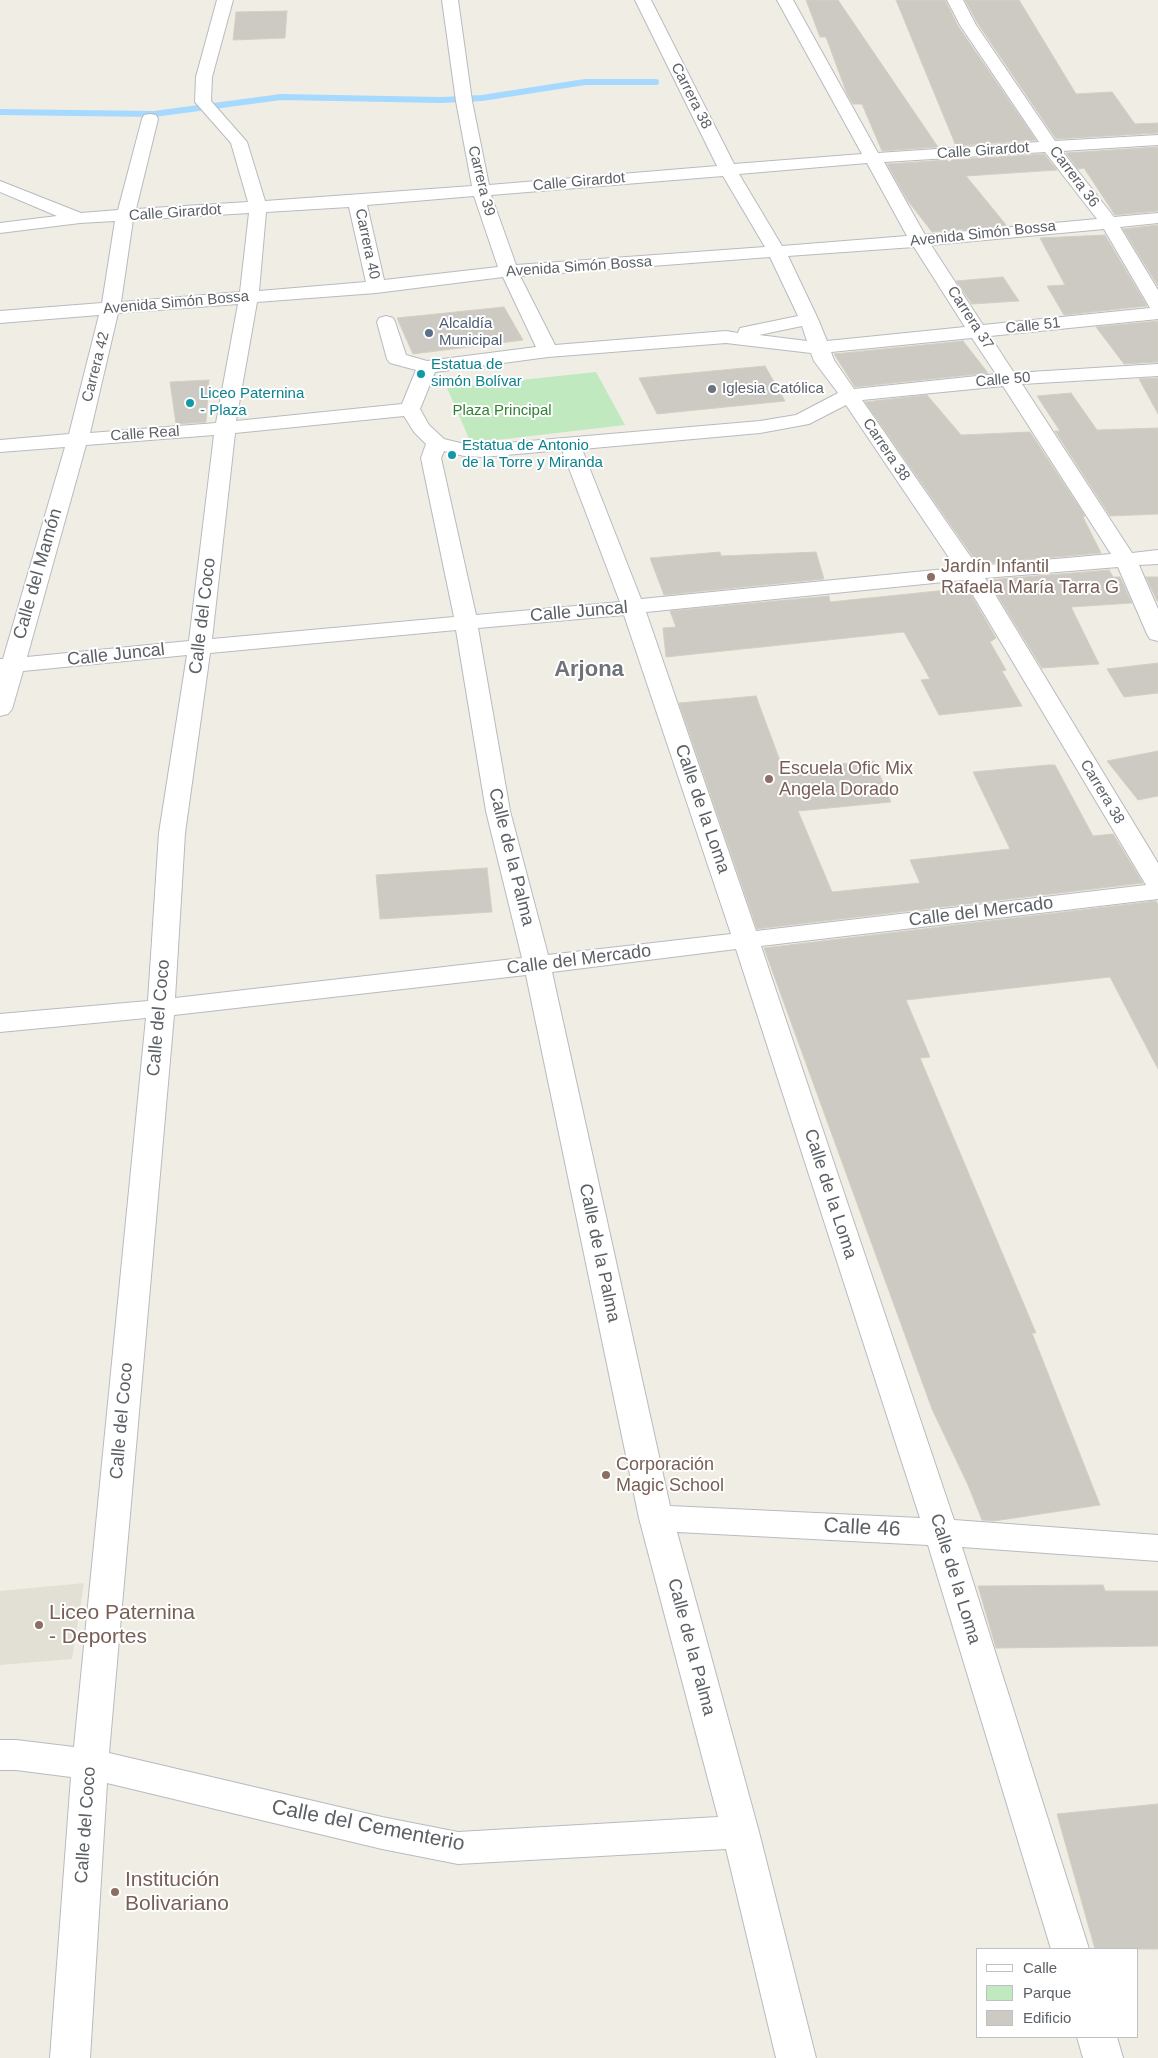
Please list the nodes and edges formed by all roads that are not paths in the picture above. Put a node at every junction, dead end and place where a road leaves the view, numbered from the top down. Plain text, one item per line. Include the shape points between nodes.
1 (225, 0) edge
2 (450, 0) edge
3 (643, 0) edge
4 (785, 0) edge
5 (955, 0) edge
6 (150, 119) dead end
7 (1158, 140) edge
8 (1050, 147) junction
9 (872, 158) junction
10 (728, 170) junction
11 (0, 186) edge
12 (480, 190) junction
13 (357, 201) junction
14 (258, 207) junction
15 (125, 216) junction
16 (80, 218) junction
17 (1158, 218) edge
18 (1108, 221) junction
19 (0, 228) edge
20 (919, 241) junction
21 (776, 252) junction
22 (509, 272) junction
23 (376, 286) junction
24 (249, 297) junction
25 (1158, 306) edge
26 (110, 309) junction
27 (1158, 312) edge
28 (0, 317) edge
29 (809, 319) junction
30 (386, 322) dead end
31 (980, 332) junction
32 (726, 337) junction
33 (818, 348) junction
34 (548, 351) junction
35 (427, 368) junction
36 (1158, 370) edge
37 (1009, 379) junction
38 (849, 395) junction
39 (410, 409) junction
40 (802, 420) junction
41 (225, 428) junction
42 (872, 430) junction
43 (78, 439) junction
44 (437, 443) junction
45 (570, 444) junction
46 (0, 446) edge
47 (1158, 557) edge
48 (1125, 559) junction
49 (971, 573) junction
50 (633, 607) junction
51 (466, 622) junction
52 (1158, 634) edge
53 (200, 646) junction
54 (6, 665) edge
55 (0, 709) edge
56 (1158, 884) edge
57 (1158, 891) edge
58 (746, 940) junction
59 (538, 965) junction
60 (161, 1008) junction
61 (0, 1024) edge
62 (656, 1518) junction
63 (941, 1532) junction
64 (1158, 1548) edge
65 (0, 1755) edge
66 (90, 1764) junction
67 (740, 1832) junction
68 (1070, 1948) edge
69 (1097, 2038) edge
70 (70, 2058) edge
71 (796, 2058) edge
72 (1104, 2058) edge

1 - 14 street, Calle del Coco via 202,90 207,107 239,142
2 - 12 street, Carrera 39
3 - 10 street, Carrera 38
4 - 9 street, Carrera 37
5 - 8 street, Carrera 36 via 968,25
6 - 15 street, Carrera 42
7 - 8 street, Calle Girardot
8 - 9 street, Calle Girardot
8 - 18 street, Carrera 36
9 - 10 street, Calle Girardot
9 - 20 street, Carrera 37
10 - 12 street, Calle Girardot
10 - 21 street, Carrera 38
11 - 16 street
12 - 13 street, Calle Girardot
12 - 22 street, Carrera 39
13 - 14 street, Calle Girardot
13 - 23 street, Carrera 40
14 - 15 street, Calle Girardot
14 - 24 street, Calle del Coco
15 - 16 street, Calle Girardot
15 - 26 street, Carrera 42
16 - 19 street, Calle Girardot
17 - 18 street, Avenida Simón Bossa
18 - 20 street, Avenida Simón Bossa
18 - 25 street, Carrera 36
20 - 21 street, Avenida Simón Bossa
20 - 31 street, Carrera 37
21 - 22 street, Avenida Simón Bossa
21 - 29 street, Carrera 38
22 - 23 street, Avenida Simón Bossa
22 - 34 street, Carrera 39
23 - 24 street, Avenida Simón Bossa
24 - 26 street, Avenida Simón Bossa
24 - 41 street, Calle del Coco
26 - 28 street, Avenida Simón Bossa
26 - 43 street, Carrera 42
27 - 31 street, Calle 51
29 - 32 street
29 - 33 street, Carrera 38
30 - 35 street via 397,359
31 - 33 street, Calle 51
31 - 37 street, Carrera 37
32 - 33 street
32 - 34 street
33 - 38 street, Carrera 38
34 - 35 street
35 - 39 street
36 - 37 street, Calle 50
37 - 38 street, Calle 50
37 - 48 street, Carrera 37
38 - 40 street
38 - 42 street, Carrera 38
39 - 41 street, Calle Real
39 - 44 street via 421,428
40 - 42 street via 842,422
40 - 45 street via 760,427
41 - 43 street, Calle Real
41 - 53 street, Calle del Coco
42 - 49 street, Carrera 38
43 - 46 street, Calle Real
43 - 54 street, Calle del Mamón
44 - 45 street via 483,451
44 - 51 street, Calle de la Palma via 430,458
45 - 50 street, Calle de la Loma
47 - 48 street, Calle Juncal
48 - 49 street, Calle Juncal
48 - 52 street, Carrera 37
49 - 50 street, Calle Juncal
49 - 56 street, Carrera 38
50 - 51 street, Calle Juncal
50 - 58 street, Calle de la Loma
51 - 53 street, Calle Juncal
51 - 59 street, Calle de la Palma via 498,811
53 - 54 street, Calle Juncal
53 - 60 street, Calle del Coco via 172,833
54 - 55 street, Calle del Mamón
57 - 58 street, Calle del Mercado
58 - 59 street, Calle del Mercado
58 - 63 street, Calle de la Loma
59 - 60 street, Calle del Mercado
59 - 62 street, Calle de la Palma
60 - 61 street, Calle del Mercado
60 - 66 street, Calle del Coco
62 - 63 street, Calle 46
62 - 67 street, Calle de la Palma
63 - 64 street, Calle 46
63 - 68 street, Calle de la Loma
65 - 66 street, Calle del Cementerio
66 - 67 street, Calle del Cementerio via 372,1831 458,1848
66 - 70 street, Calle del Coco
67 - 71 street, Calle de la Palma
69 - 72 street

